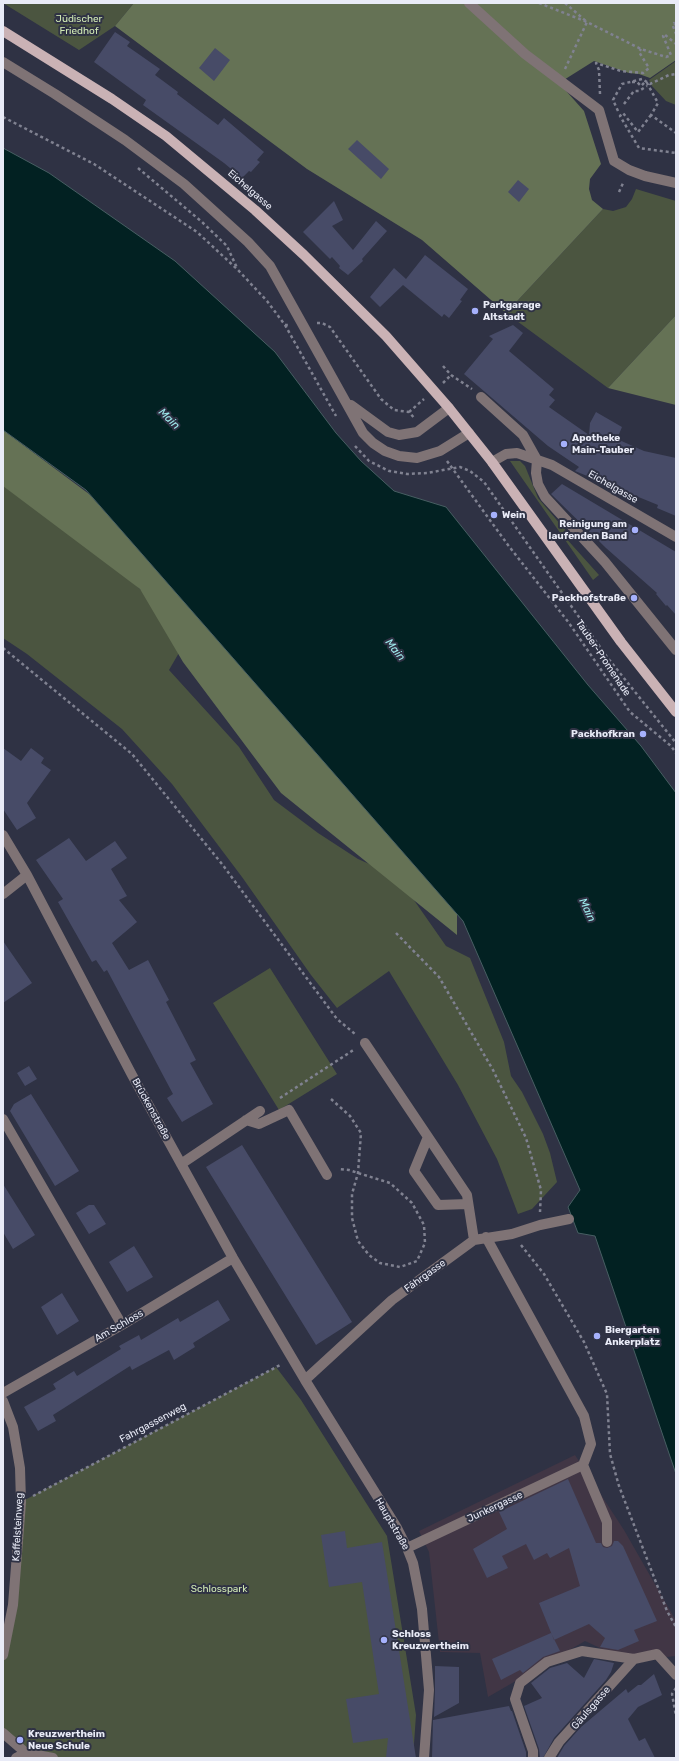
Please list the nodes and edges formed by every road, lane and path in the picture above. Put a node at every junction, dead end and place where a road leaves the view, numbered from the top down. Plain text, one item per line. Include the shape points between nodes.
1 (469, 3) edge
2 (539, 3) edge
3 (565, 3) edge
4 (588, 22) junction
5 (676, 25) edge
6 (3, 31) edge
7 (676, 34) edge
8 (676, 44) edge
9 (640, 49) junction
10 (3, 62) edge
11 (676, 74) edge
12 (559, 81) junction
13 (631, 82) junction
14 (647, 86) junction
15 (624, 104) dead end
16 (599, 110) junction
17 (618, 111) dead end
18 (651, 115) junction
19 (3, 118) edge
20 (676, 133) edge
21 (676, 153) edge
22 (136, 167) dead end
23 (676, 183) edge
24 (238, 270) junction
25 (302, 323) junction
26 (443, 366) dead end
27 (481, 397) joint
28 (348, 403) junction
29 (449, 408) junction
30 (409, 412) dead end
31 (469, 433) junction
32 (537, 460) junction
33 (492, 462) junction
34 (676, 537) edge
35 (3, 648) edge
36 (676, 650) edge
37 (676, 712) edge
38 (676, 743) edge
39 (676, 753) edge
40 (3, 835) edge
41 (27, 875) junction
42 (3, 894) edge
43 (396, 933) dead end
44 (365, 1043) junction
45 (331, 1099) dead end
46 (260, 1111) joint
47 (3, 1119) edge
48 (246, 1120) junction
49 (428, 1137) junction
50 (181, 1164) junction
51 (325, 1172) joint
52 (358, 1173) junction
53 (468, 1204) junction
54 (569, 1219) dead end
55 (540, 1225) junction
56 (512, 1234) junction
57 (486, 1237) junction
58 (474, 1240) junction
59 (233, 1258) junction
60 (122, 1325) junction
61 (293, 1359) junction
62 (305, 1380) junction
63 (3, 1393) edge
64 (3, 1401) edge
65 (583, 1465) junction
66 (20, 1502) junction
67 (607, 1542) dead end
68 (408, 1548) junction
69 (676, 1627) edge
70 (3, 1655) edge
71 (634, 1659) junction
72 (676, 1675) edge
73 (676, 1687) edge
74 (676, 1716) edge
75 (3, 1733) edge
76 (26, 1753) junction
77 (16, 1758) edge
78 (53, 1758) edge
79 (424, 1758) edge
80 (533, 1758) edge
81 (548, 1758) edge

1 - 12 street
2 - 4 path
3 - 4 path
4 - 9 path
4 - 12 path
5 - 7 path via 673,26
6 - 29 main road, Eichelgasse via 118,103 166,136 217,178 288,240 371,322
8 - 9 path via 664,34 671,55 666,57
9 - 16 path via 639,52 649,68 643,73 621,72 596,63 601,87
10 - 25 street via 125,140 184,184 223,218 270,266
11 - 13 path via 650,84 642,79
12 - 16 street
13 - 14 path via 637,82 641,86 645,82
13 - 17 path via 622,84 616,92 614,100
14 - 15 path via 634,91
14 - 18 path via 658,103
16 - 23 street via 614,161 645,176
18 - 20 path
18 - 21 path via 638,132 623,114 620,116 638,148
19 - 24 path via 94,164 126,184 197,232
22 - 24 path via 227,246
24 - 25 path via 285,325
25 - 28 street
25 - 30 path via 322,323 330,327 381,399 394,410
26 - 27 path via 452,376
27 - 32 street via 523,435
28 - 29 street via 388,432 399,435 417,432
28 - 31 street via 364,433 373,443 399,456 417,458 431,455
29 - 31 main road, Eichelgasse
31 - 33 main road, Eichelgasse
32 - 33 street, Eichelgasse via 517,453 506,454
32 - 34 street, Eichelgasse via 552,465
32 - 36 street via 538,484 545,496 610,568
33 - 37 main road, Eichelgasse via 621,642
35 - 44 path via 132,754 222,864 337,1019
38 - 39 path, Tauber-Promenade via 606,657 484,482 470,471 460,467 453,468 508,545 569,623 630,712
40 - 41 street, Brückenstraße
41 - 42 street
41 - 50 street, Brückenstraße
43 - 55 path via 439,977 494,1070 526,1138 541,1190
44 - 46 path
44 - 49 street
45 - 52 path via 350,1116 361,1133
46 - 48 street
47 - 60 street
48 - 50 street
48 - 51 street via 259,1124 289,1110
49 - 53 street via 467,1195
49 - 53 street via 414,1171 438,1205
50 - 59 street, Brückenstraße
51 - 52 path via 348,1170
52 - 52 path via 390,1183 412,1203 424,1225 425,1243 417,1261 400,1267 380,1263 368,1255 358,1241 352,1218 352,1194
53 - 58 street
54 - 55 street, Fährgasse
55 - 56 street, Fährgasse
56 - 57 street, Fährgasse
56 - 69 path via 544,1274 584,1342 607,1394 610,1454 619,1486 667,1611
57 - 58 street, Fährgasse
57 - 65 street via 584,1416 591,1444
58 - 62 street, Fährgasse via 392,1300
59 - 60 street, Am Schloss
59 - 61 street, Brückenstraße
60 - 63 street, Am Schloss
61 - 62 street, Brückenstraße
61 - 66 path, Fahrgassenweg
62 - 68 street, Hauptstraße
64 - 66 street, Kaffelsteinweg via 13,1427 20,1468
65 - 67 street via 607,1522
65 - 68 street, Junkergasse
66 - 70 street, Kaffelsteinweg via 13,1605
68 - 79 street, Hauptstraße via 422,1609 428,1690
71 - 72 street via 657,1654
71 - 80 street via 582,1651 547,1662 520,1683 515,1699 533,1751
71 - 81 street, Gäulsgasse
73 - 74 path via 672,1694
75 - 76 street
76 - 77 street
76 - 78 street

